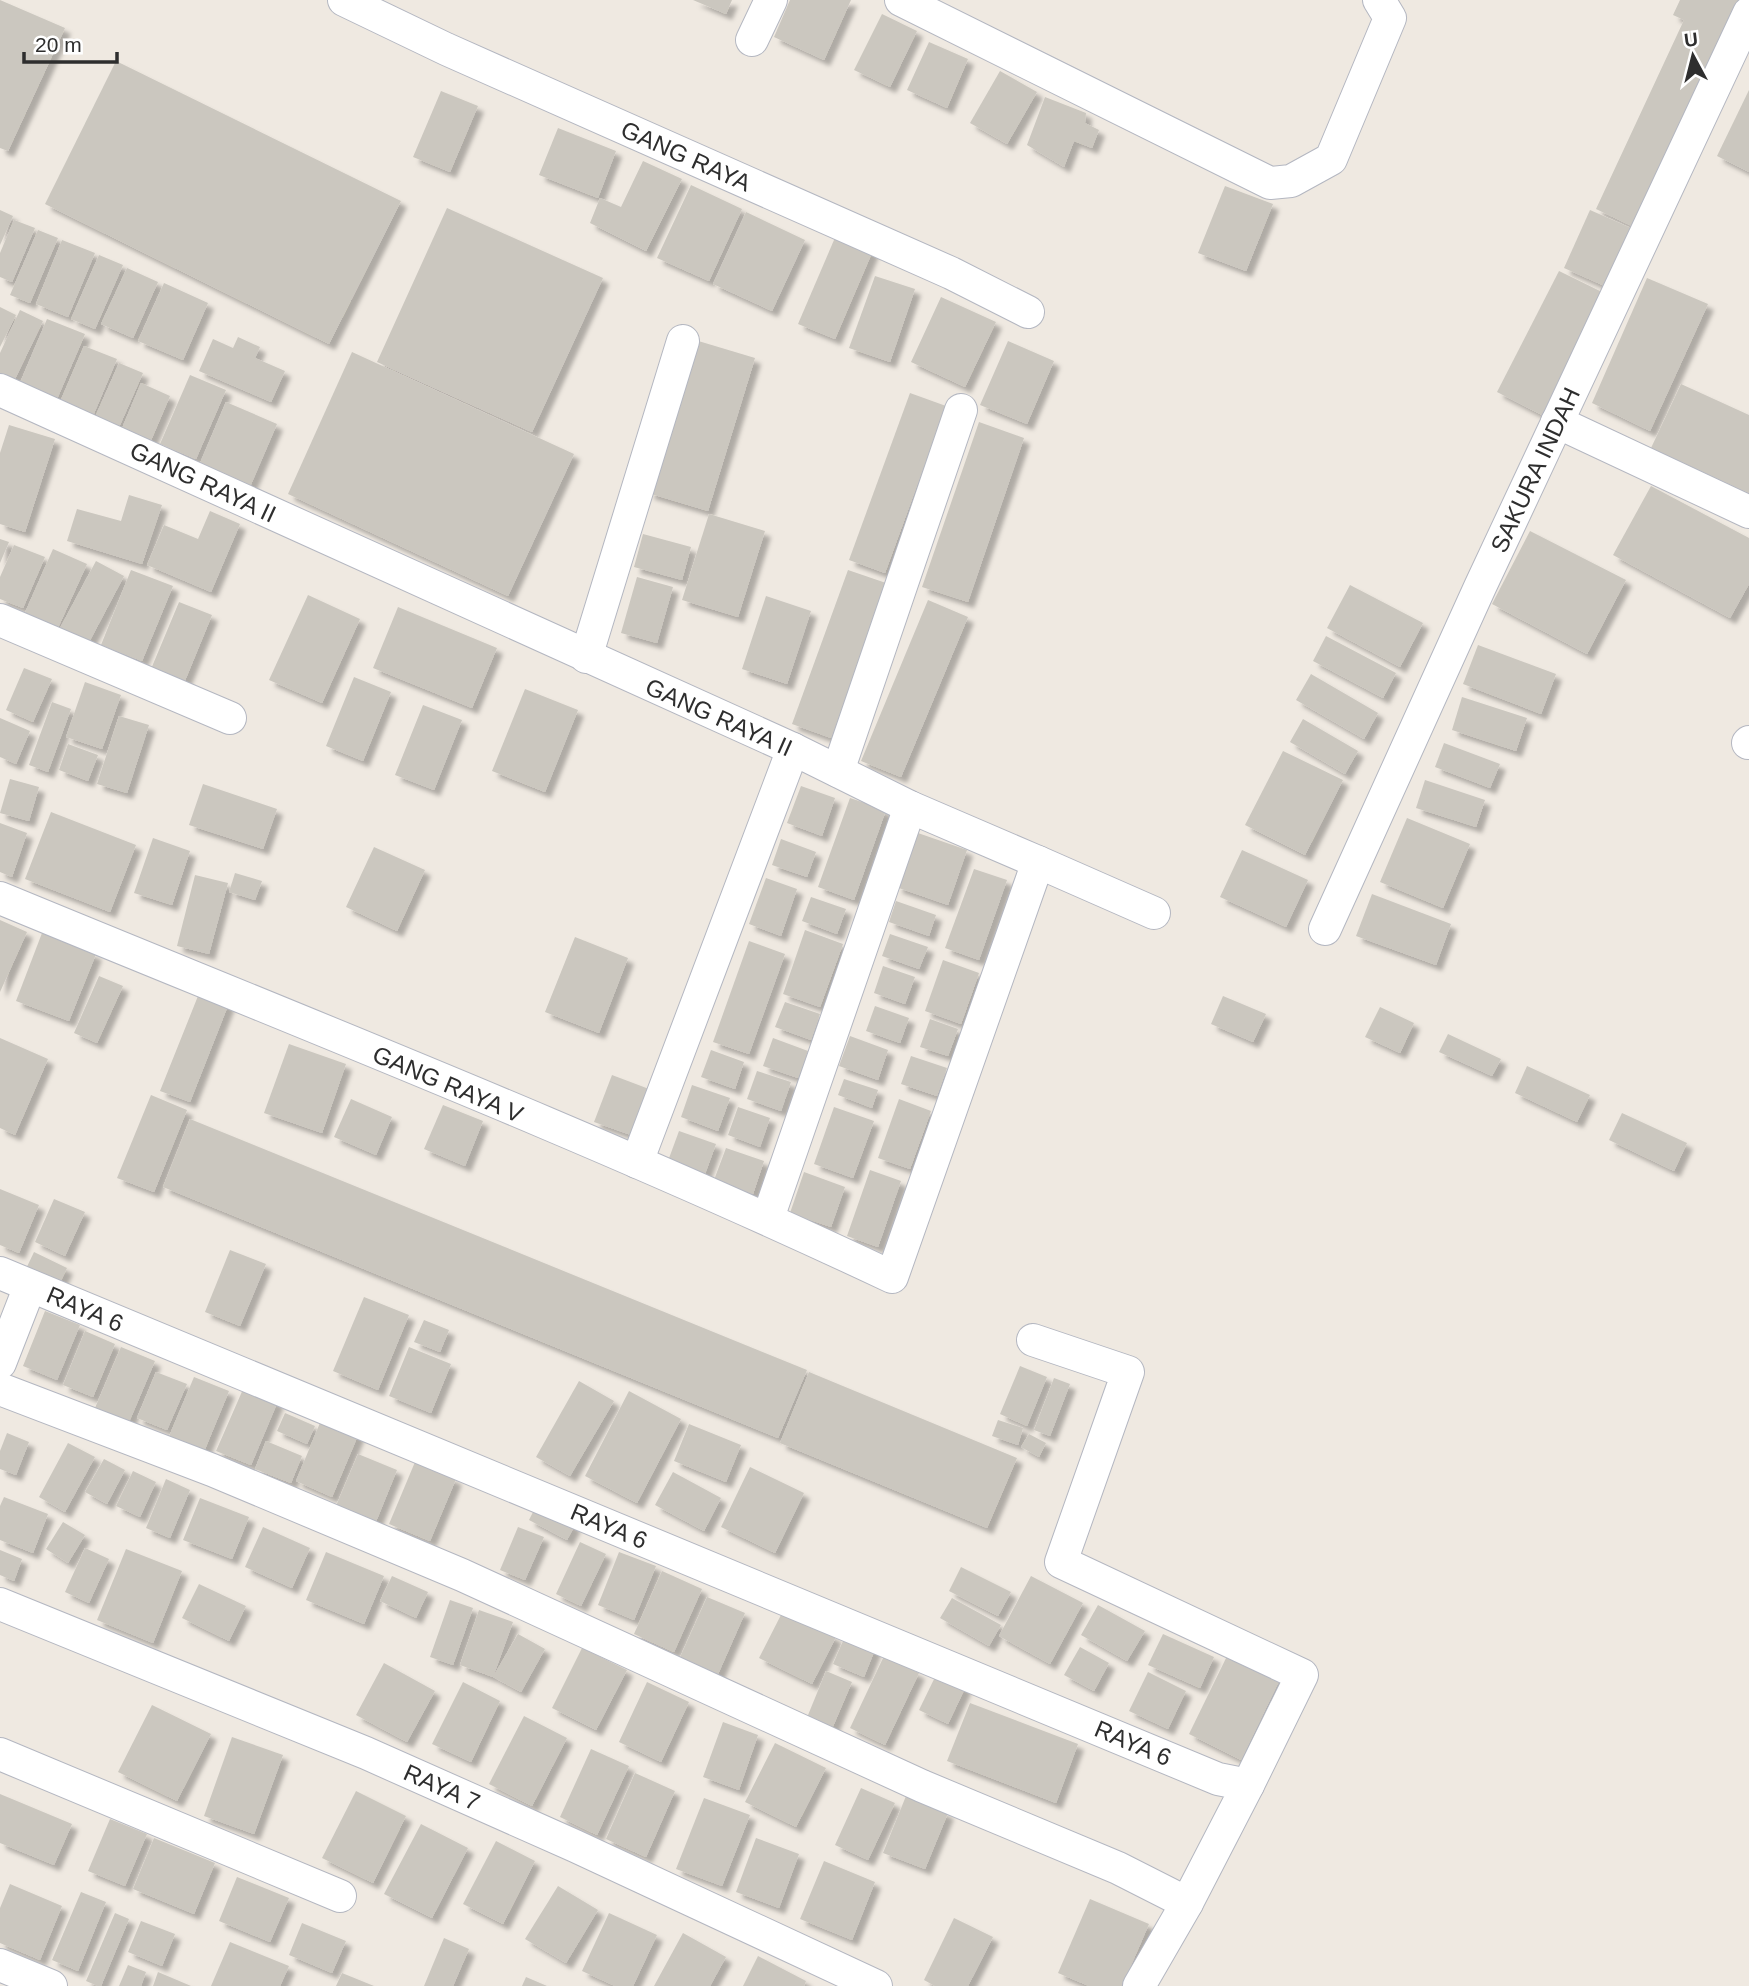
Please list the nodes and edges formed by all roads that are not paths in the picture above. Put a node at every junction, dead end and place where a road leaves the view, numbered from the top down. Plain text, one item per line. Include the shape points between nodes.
1 (344, 0) edge
2 (771, 0) edge
3 (901, 0) edge
4 (1379, 0) edge
5 (1749, 13) edge
6 (752, 40) dead end
7 (1028, 312) dead end
8 (683, 341) dead end
9 (0, 390) edge
10 (961, 410) dead end
11 (1557, 422) junction
12 (1749, 513) edge
13 (0, 620) edge
14 (586, 657) junction
15 (230, 718) dead end
16 (793, 750) junction
17 (838, 771) junction
18 (911, 807) junction
19 (1038, 862) junction
20 (0, 898) edge
21 (1154, 913) dead end
22 (1325, 929) dead end
23 (637, 1162) junction
24 (768, 1218) junction
25 (0, 1273) edge
26 (30, 1286) junction
27 (1034, 1340) dead end
28 (0, 1363) edge
29 (0, 1389) edge
30 (0, 1604) edge
31 (0, 1754) edge
32 (1233, 1782) junction
33 (340, 1896) dead end
34 (1187, 1903) junction
35 (0, 1965) edge
36 (51, 1986) edge
37 (876, 1986) edge
38 (1139, 1986) edge

1 - 7 street, GANG RAYA via 951,273
2 - 6 street
3 - 4 street via 1270,183 1291,181 1331,159 1390,19
5 - 11 street, SAKURA INDAH
8 - 14 street
9 - 14 street, GANG RAYA II
10 - 17 street
11 - 12 street
11 - 22 street, SAKURA INDAH
13 - 15 street
14 - 16 street, GANG RAYA II
16 - 17 street, GANG RAYA II
16 - 23 street
17 - 18 street, GANG RAYA II
18 - 19 street, GANG RAYA II
18 - 24 street
19 - 21 street, GANG RAYA II
19 - 24 street, GANG RAYA V via 892,1277
20 - 23 street, GANG RAYA V
23 - 24 street, GANG RAYA V
25 - 26 street, RAYA 6
26 - 28 street
26 - 32 street, RAYA 6
27 - 32 street via 1128,1372 1061,1562 1302,1675
29 - 34 street via 212,1470 463,1575
30 - 37 street, RAYA 7 via 366,1753
31 - 33 street
32 - 34 street
34 - 38 street
35 - 36 street

